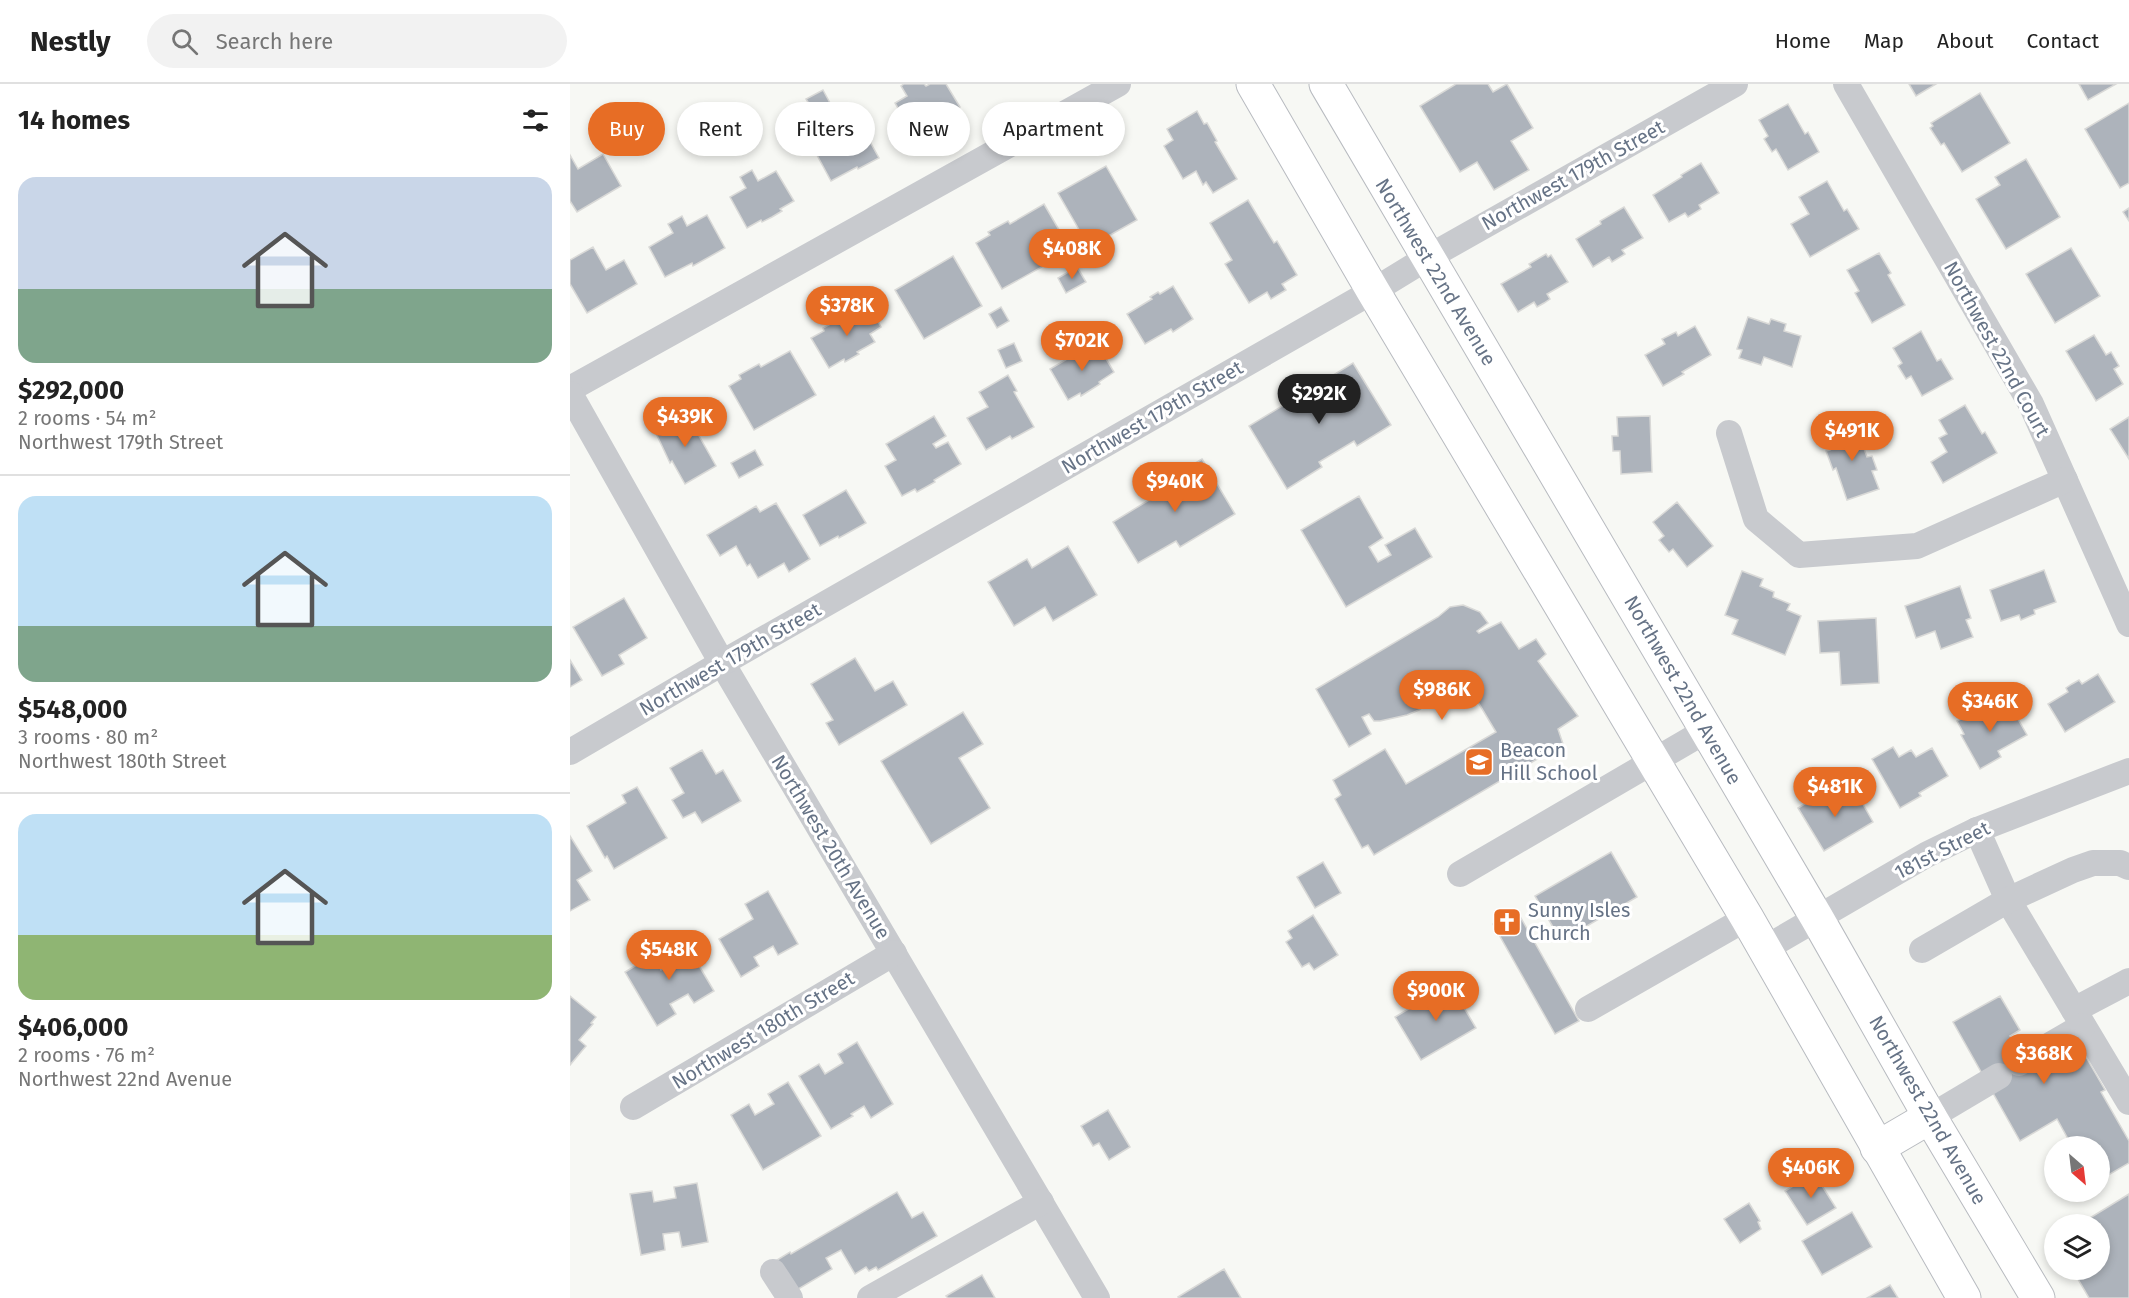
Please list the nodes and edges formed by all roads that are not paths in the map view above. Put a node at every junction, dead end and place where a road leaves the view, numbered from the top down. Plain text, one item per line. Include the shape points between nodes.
1 (1118, 84) edge
2 (1253, 84) edge
3 (1326, 84) edge
4 (1735, 84) edge
5 (1846, 84) edge
6 (1427, 258) junction
7 (1373, 291) junction
8 (570, 389) edge
9 (570, 394) edge
10 (577, 422) edge
11 (1729, 433) dead end
12 (2065, 480) junction
13 (2129, 624) edge
14 (722, 663) junction
15 (1707, 730) junction
16 (570, 752) edge
17 (1655, 761) junction
18 (2129, 771) edge
19 (1977, 830) junction
20 (2129, 867) edge
21 (1460, 874) dead end
22 (2008, 900) junction
23 (1747, 918) junction
24 (1817, 918) junction
25 (1764, 949) junction
26 (1922, 950) dead end
27 (894, 953) junction
28 (2129, 981) edge
29 (1588, 1009) dead end
30 (2079, 1018) junction
31 (2122, 1076) edge
32 (2129, 1102) edge
33 (633, 1107) dead end
34 (1930, 1117) junction
35 (1877, 1148) junction
36 (1041, 1202) junction
37 (773, 1272) dead end
38 (790, 1298) edge
39 (870, 1298) edge
40 (1097, 1298) edge
41 (1964, 1298) edge
42 (2038, 1298) edge

1 - 8 street
2 - 7 main road
3 - 6 main road, Northwest 22nd Avenue
4 - 6 street, Northwest 179th Street
5 - 12 street, Northwest 22nd Court via 2031,404
6 - 7 street, Northwest 179th Street
6 - 15 main road, Northwest 22nd Avenue
7 - 14 street, Northwest 179th Street
7 - 17 main road
9 - 10 street, Northwest 20th Avenue
10 - 14 street, Northwest 20th Avenue
11 - 12 street via 1756,519 1799,555 1917,546
12 - 13 street, Northwest 22nd Court
14 - 16 street, Northwest 179th Street
14 - 27 street, Northwest 20th Avenue
15 - 17 street
15 - 24 main road, Northwest 22nd Avenue
17 - 21 street
17 - 23 main road
18 - 19 street, 181st Street
19 - 22 street
19 - 24 street, 181st Street
20 - 22 street via 2093,863
22 - 26 street
22 - 30 street
23 - 25 main road
23 - 29 street
24 - 25 street, 181st Street
24 - 34 main road, Northwest 22nd Avenue
25 - 35 main road
27 - 33 street, Northwest 180th Street
27 - 36 street, Northwest 20th Avenue
28 - 30 street
30 - 31 street
30 - 34 street via 2009,1070
31 - 32 street
34 - 35 main road
34 - 42 main road, Northwest 22nd Avenue
35 - 41 main road
36 - 39 street
36 - 40 street, Northwest 20th Avenue
37 - 38 street

